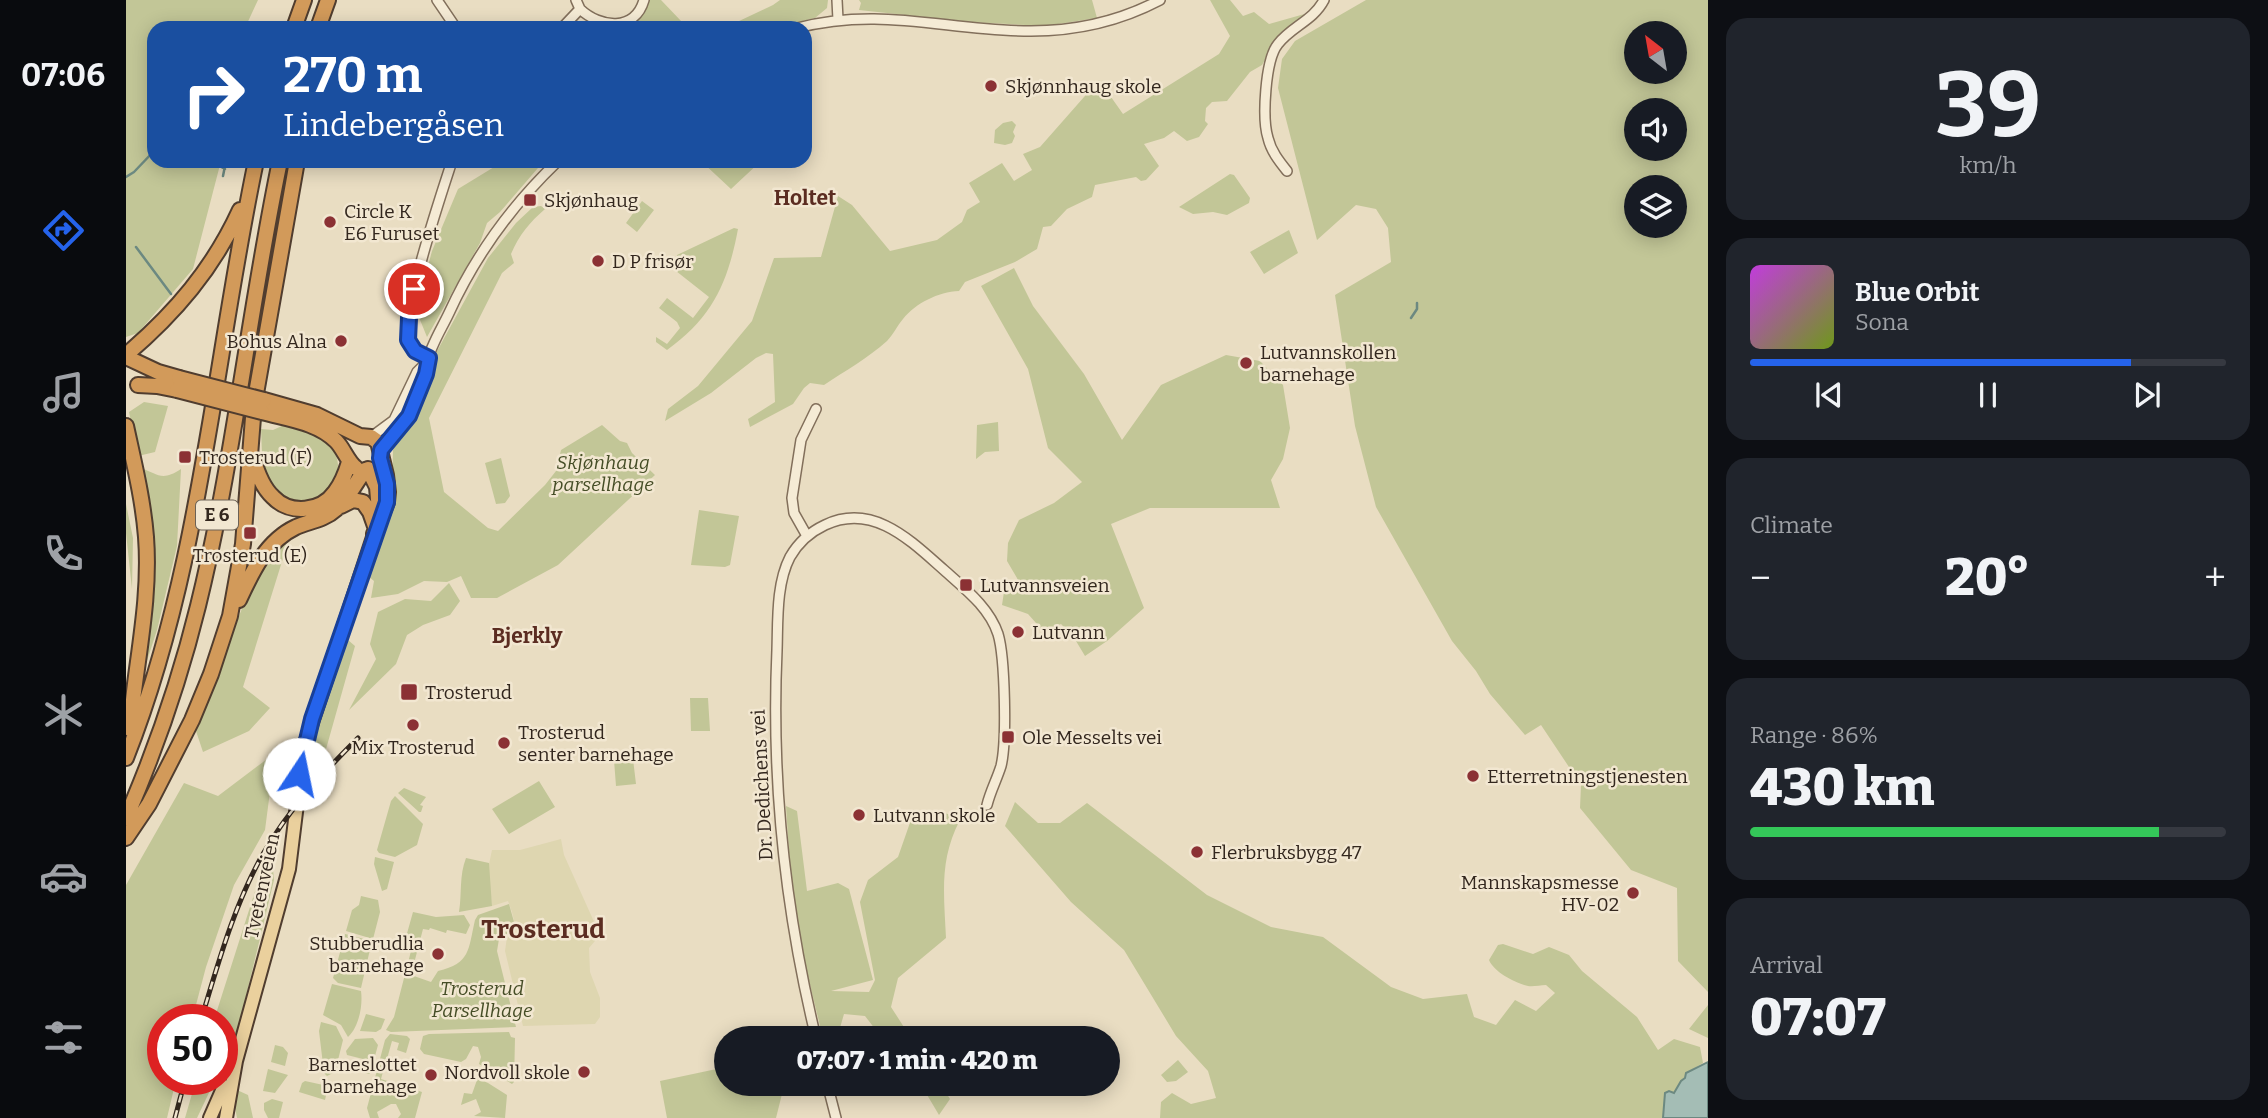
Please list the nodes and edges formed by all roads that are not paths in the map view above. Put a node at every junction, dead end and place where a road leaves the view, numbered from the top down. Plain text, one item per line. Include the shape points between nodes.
1 (304, 0) edge
2 (328, 0) edge
3 (437, 0) edge
4 (643, 0) edge
5 (837, 0) edge
6 (1160, 0) edge
7 (1324, 0) edge
8 (578, 5) edge
9 (838, 20) junction
10 (296, 21) edge
11 (321, 21) edge
12 (451, 21) edge
13 (567, 21) edge
14 (596, 21) edge
15 (625, 21) edge
16 (812, 25) edge
17 (255, 168) edge
18 (279, 168) edge
19 (296, 168) edge
20 (450, 168) edge
21 (551, 168) edge
22 (1287, 171) dead end
23 (251, 186) junction
24 (126, 356) edge
25 (428, 360) junction
26 (139, 364) junction
27 (178, 384) junction
28 (132, 388) edge
29 (263, 406) junction
30 (816, 410) dead end
31 (126, 426) edge
32 (365, 436) junction
33 (251, 453) junction
34 (380, 454) junction
35 (348, 458) junction
36 (366, 469) junction
37 (337, 503) junction
38 (377, 527) junction
39 (807, 536) junction
40 (230, 616) junction
41 (127, 756) edge
42 (986, 805) dead end
43 (126, 818) edge
44 (126, 838) edge
45 (814, 1026) edge
46 (238, 1054) edge
47 (221, 1095) edge
48 (230, 1095) edge
49 (830, 1096) edge
50 (211, 1118) edge
51 (226, 1118) edge
52 (836, 1118) edge

1 - 10 highway
2 - 11 highway
3 - 12 street
4 - 15 street via 636,15
5 - 9 street
6 - 9 street via 1101,23 1056,30 887,18
7 - 22 street via 1314,15 1280,42 1269,60 1266,131 1278,162
8 - 13 street
8 - 14 street
9 - 16 street
17 - 23 highway, E 6
18 - 43 highway, E 6 via 198,605 161,730
19 - 33 highway, E 6 via 254,405
20 - 25 street via 409,318 410,344
21 - 25 street via 496,230 453,304
23 - 24 highway via 220,250 192,291
23 - 41 highway, E 6 via 183,566
24 - 26 highway, Tvetenveien
25 - 32 street via 417,372 394,420
25 - 34 street via 409,416
26 - 27 highway, Tvetenveien
26 - 28 highway via 143,372
27 - 28 highway, Tvetenveien
27 - 29 highway, Tvetenveien, bridge
29 - 32 highway, Tvetenveien via 317,415
29 - 35 highway, Tvetenveien via 319,428
30 - 39 street via 801,440 792,498 794,513
31 - 41 highway via 146,538 143,630
32 - 34 highway, Tvetenveien via 378,442
32 - 35 highway via 350,442
33 - 37 highway, E 6 via 265,488 281,504 304,509
33 - 40 highway, E 6 via 243,544
34 - 36 highway via 377,463
34 - 38 highway, Tvetenveien via 388,492
35 - 36 highway, Tvetenveien via 356,468
35 - 37 highway
36 - 37 highway
36 - 38 highway, Tvetenveien via 377,487
37 - 38 highway via 358,500 366,504
37 - 40 highway, E 6 via 282,536 261,558
38 - 46 main road, Tvetenveien via 308,733 285,885
39 - 42 street via 832,522 850,519 890,526 962,586 987,614 1002,651 1003,741 1000,767
39 - 45 street, Dr. Dedichens vei via 790,558 782,580 775,744 788,897
40 - 44 highway, E 6 via 192,720
47 - 50 main road, Tvetenveien
48 - 51 main road, Tvetenveien
49 - 52 street

